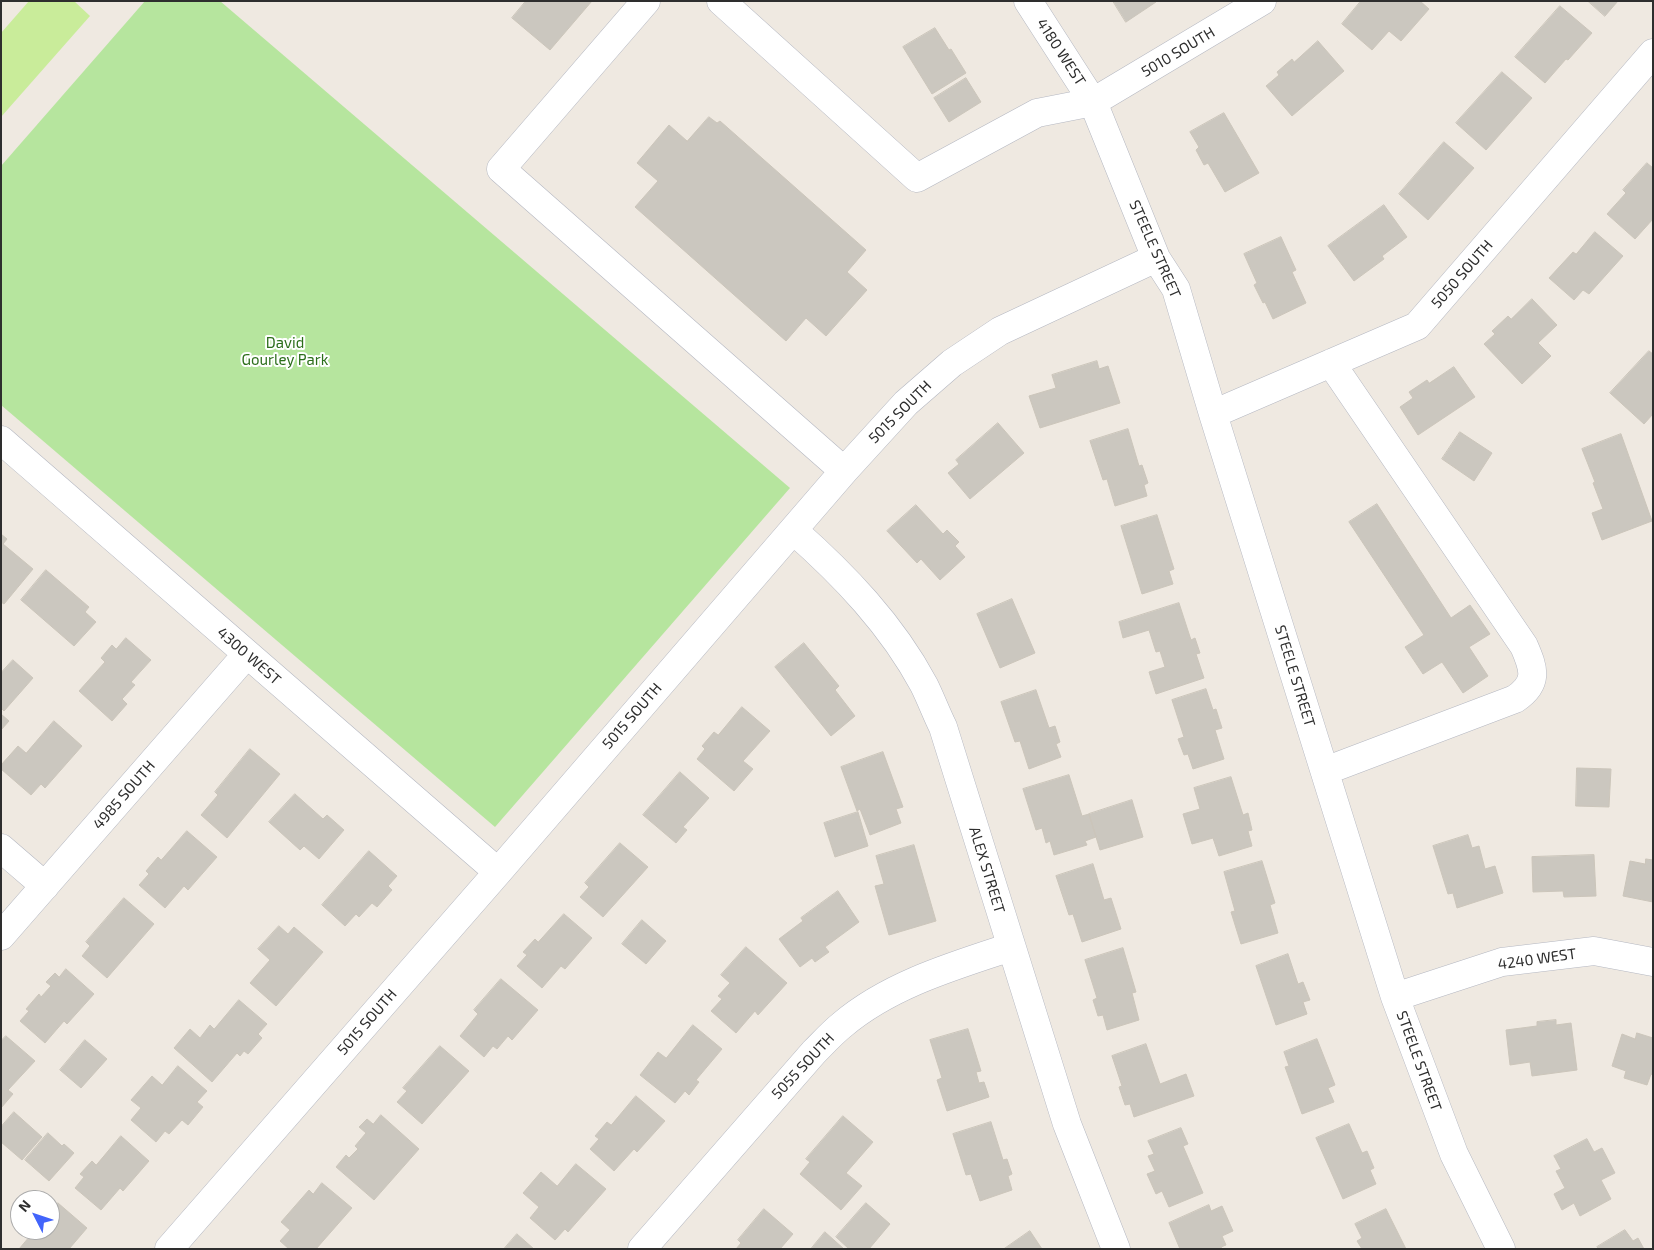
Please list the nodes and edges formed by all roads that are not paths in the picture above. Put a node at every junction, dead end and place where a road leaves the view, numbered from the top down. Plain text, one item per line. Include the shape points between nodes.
1 (646, 1) edge
2 (721, 1) edge
3 (1028, 1) edge
4 (1262, 1) edge
5 (1653, 53) edge
6 (1093, 102) junction
7 (1156, 258) junction
8 (1331, 363) junction
9 (1213, 414) junction
10 (1, 440) edge
11 (844, 470) junction
12 (793, 530) junction
13 (247, 654) junction
14 (1324, 770) junction
15 (1, 848) edge
16 (498, 872) junction
17 (45, 886) junction
18 (1, 936) edge
19 (1011, 947) junction
20 (1653, 962) edge
21 (1396, 997) junction
22 (169, 1249) edge
23 (642, 1249) edge
24 (1116, 1249) edge
25 (1501, 1249) edge

1 - 11 street via 501,168
2 - 6 street, 5010 SOUTH via 917,178 1037,113
3 - 6 street, 4180 WEST
4 - 6 street, 5010 SOUTH
5 - 8 street, 5050 SOUTH via 1417,326
6 - 7 street, STEELE STREET
7 - 9 street, STEELE STREET via 1176,289
7 - 11 street, 5015 SOUTH via 1000,331 952,363 906,403
8 - 9 street, 5050 SOUTH
8 - 14 street via 1524,646 1532,674 1526,692 1515,699
9 - 14 street, STEELE STREET
10 - 13 street, 4300 WEST
11 - 12 street, 5015 SOUTH
12 - 16 street, 5015 SOUTH
12 - 19 street, ALEX STREET via 874,611 923,685 943,727
13 - 16 street, 4300 WEST
13 - 17 street, 4985 SOUTH
14 - 21 street, STEELE STREET
15 - 17 street
16 - 22 street, 5015 SOUTH
17 - 18 street, 4985 SOUTH
19 - 23 street, 5055 SOUTH via 907,985 842,1024
19 - 24 street, ALEX STREET via 1067,1124
20 - 21 street, 4240 WEST via 1594,951 1502,962
21 - 25 street, STEELE STREET via 1454,1154

